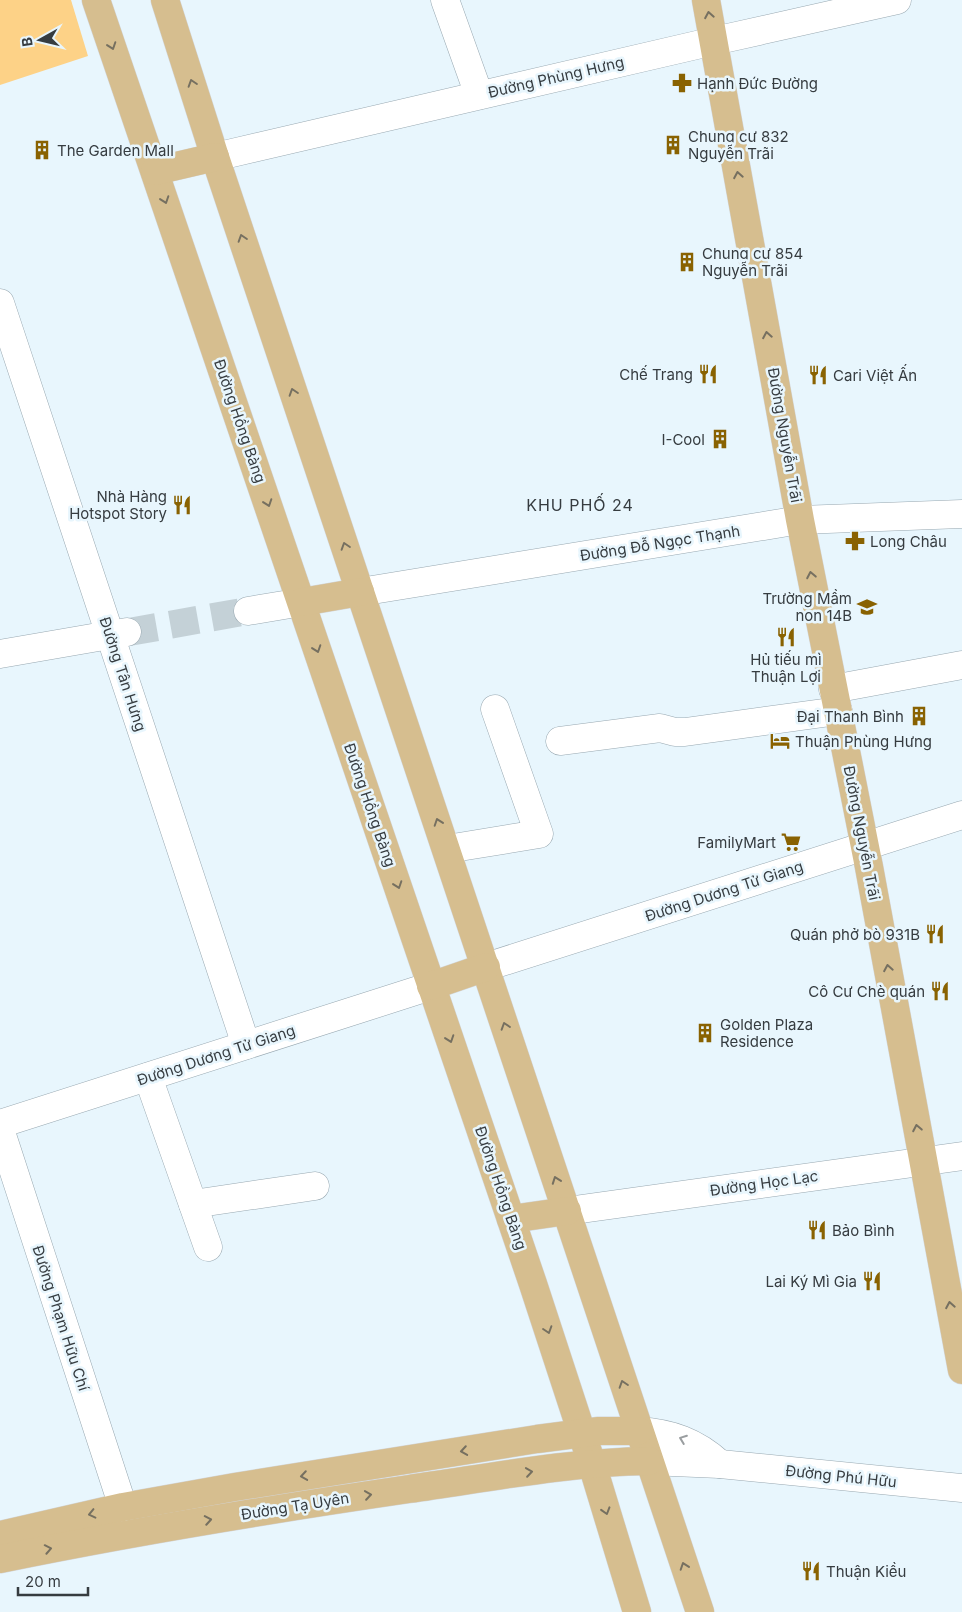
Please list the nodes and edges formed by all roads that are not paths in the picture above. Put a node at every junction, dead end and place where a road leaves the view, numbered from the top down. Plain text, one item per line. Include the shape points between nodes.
1 (96, 0) edge
2 (165, 0) edge
3 (445, 0) edge
4 (706, 0) edge
5 (897, 0) edge
6 (714, 41) junction
7 (479, 95) junction
8 (215, 157) junction
9 (155, 171) junction
10 (0, 303) edge
11 (962, 514) edge
12 (800, 520) junction
13 (360, 592) junction
14 (302, 602) junction
15 (248, 611) tunnel mouth
16 (120, 634) junction
17 (0, 654) edge
18 (962, 664) edge
19 (835, 700) junction
20 (495, 709) dead end
21 (560, 742) dead end
22 (962, 815) edge
23 (864, 846) junction
24 (447, 849) junction
25 (486, 967) junction
26 (431, 986) junction
27 (246, 1045) junction
28 (148, 1077) junction
29 (0, 1124) edge
30 (0, 1129) edge
31 (962, 1156) edge
32 (924, 1161) junction
33 (315, 1186) dead end
34 (193, 1204) junction
35 (566, 1211) junction
36 (512, 1219) junction
37 (208, 1247) dead end
38 (962, 1370) edge
39 (638, 1431) junction
40 (582, 1433) junction
41 (649, 1462) junction
42 (592, 1464) junction
43 (720, 1464) junction
44 (962, 1488) edge
45 (123, 1507) junction
46 (132, 1532) junction
47 (0, 1534) edge
48 (0, 1559) edge
49 (638, 1612) edge
50 (700, 1612) edge

1 -> 9 main road, Đường Hồng Bàng
8 -> 2 main road
3 - 7 street
6 -> 4 main road, Đường Nguyễn Trãi
5 - 6 street, Đường Phùng Hưng
6 - 7 street, Đường Phùng Hưng
12 -> 6 main road, Đường Nguyễn Trãi
7 - 8 street, Đường Phùng Hưng
8 - 9 main road
13 -> 8 main road
9 -> 14 main road, Đường Hồng Bàng
10 - 16 street, Đường Tân Hưng
11 - 12 street, Đường Đỗ Ngọc Thạnh
12 - 13 street, Đường Đỗ Ngọc Thạnh
19 -> 12 main road, Đường Nguyễn Trãi
13 - 14 main road
24 -> 13 main road
14 - 15 street
14 -> 26 main road, Đường Hồng Bàng
16 - 17 street
16 - 27 street, Đường Tân Hưng
18 - 19 street
19 - 21 street via 684,732 660,728
19 - 23 main road, Đường Nguyễn Trãi
20 - 24 street via 539,834
22 - 23 street, Đường Dương Tử Giang
23 - 25 street, Đường Dương Tử Giang
32 -> 23 main road, Đường Nguyễn Trãi
24 - 25 main road
25 - 26 main road
35 -> 25 main road
26 - 27 street, Đường Dương Tử Giang
26 -> 36 main road, Đường Hồng Bàng
27 - 28 street, Đường Dương Tử Giang
28 - 29 street, Đường Dương Tử Giang
28 - 34 street
30 - 45 street, Đường Phạm Hữu Chí
31 - 32 street, Đường Học Lạc
32 - 35 street, Đường Học Lạc
38 -> 32 main road, Đường Nguyễn Trãi
33 - 34 street
34 - 37 street
35 - 36 main road
39 -> 35 main road
36 -> 40 main road, Đường Hồng Bàng
39 - 40 main road, Đường Tạ Uyên
39 - 41 main road
43 -> 39 street via 686,1440
40 - 42 main road, Đường Hồng Bàng
40 -> 45 main road, Đường Tạ Uyên
41 - 42 main road, Đường Tạ Uyên
41 - 43 street, Đường Phú Hữu
50 -> 41 main road
46 -> 42 main road, Đường Tạ Uyên
42 -> 49 main road, Đường Hồng Bàng
43 - 44 street, Đường Phú Hữu
45 - 46 main road
45 -> 47 main road, Đường Tạ Uyên
48 -> 46 main road, Đường Tạ Uyên

